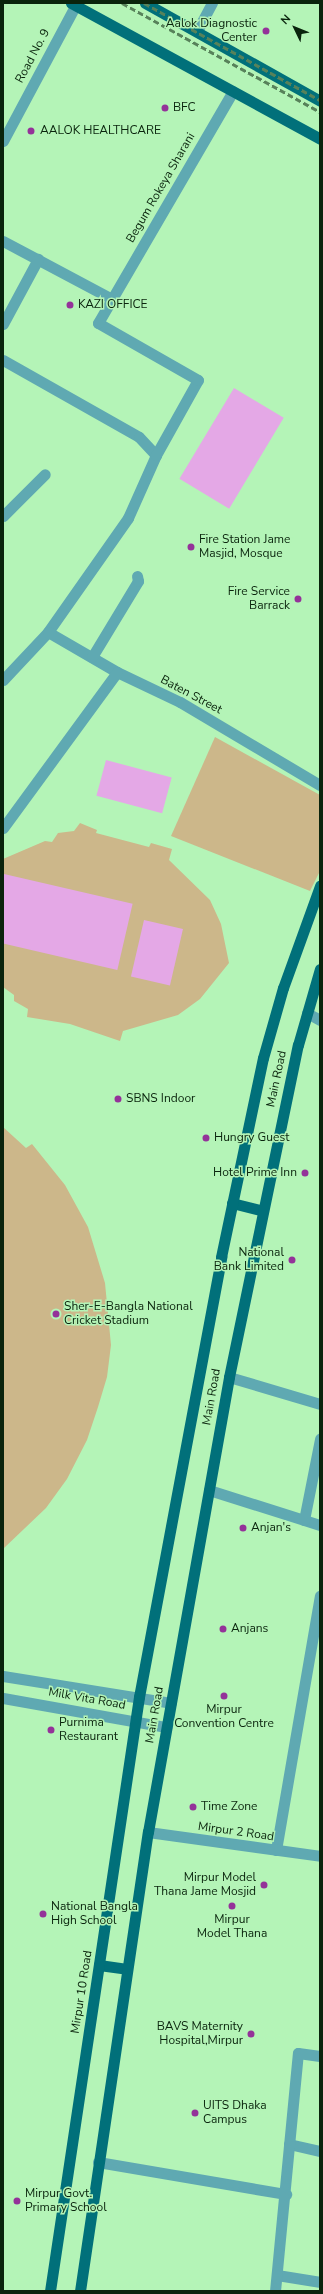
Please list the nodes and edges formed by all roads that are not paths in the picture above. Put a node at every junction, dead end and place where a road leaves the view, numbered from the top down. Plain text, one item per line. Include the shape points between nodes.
1 (145, 3) edge
2 (212, 3) edge
3 (73, 4) edge
4 (197, 31) junction
5 (233, 91) junction
6 (320, 101) edge
7 (320, 139) edge
8 (3, 140) edge
9 (3, 241) edge
10 (38, 260) junction
11 (112, 299) junction
12 (3, 324) edge
13 (3, 360) edge
14 (156, 455) junction
15 (45, 474) dead end
16 (3, 516) edge
17 (137, 576) dead end
18 (48, 632) junction
19 (92, 657) junction
20 (117, 672) junction
21 (3, 680) edge
22 (320, 785) edge
23 (3, 828) edge
24 (320, 886) edge
25 (320, 969) edge
26 (307, 1014) junction
27 (320, 1020) edge
28 (232, 1204) junction
29 (263, 1211) junction
30 (229, 1377) junction
31 (320, 1404) edge
32 (320, 1439) edge
33 (209, 1490) junction
34 (304, 1520) junction
35 (320, 1525) edge
36 (320, 1596) edge
37 (3, 1676) edge
38 (3, 1698) edge
39 (139, 1698) junction
40 (171, 1703) junction
41 (136, 1721) junction
42 (166, 1727) junction
43 (148, 1832) junction
44 (276, 1850) junction
45 (320, 1856) edge
46 (99, 1965) junction
47 (127, 1969) junction
48 (320, 2056) edge
49 (290, 2144) junction
50 (320, 2152) edge
51 (98, 2162) junction
52 (286, 2194) junction
53 (277, 2275) junction
54 (320, 2282) edge
55 (50, 2291) edge
56 (80, 2291) edge
57 (275, 2291) edge

1 - 4 main road
2 - 4 street
3 - 5 main road
3 - 8 street, Road No. 9
4 - 6 main road
5 - 7 main road
5 - 11 street, Begum Rokeya Sharani
9 - 10 street
10 - 11 street
10 - 12 street
11 - 14 street, Begum Rokeya Sharani via 98,323 198,380
13 - 14 street via 139,437
14 - 18 street via 128,518
15 - 16 street
17 - 19 street via 138,581
18 - 19 street, Baten Street
18 - 21 street
19 - 20 street, Baten Street
20 - 22 street, Baten Street via 180,702
20 - 23 street
24 - 28 main road, Main Road via 284,988 264,1058
25 - 26 main road, Main Road
26 - 27 street
26 - 29 main road, Main Road
28 - 29 main road
28 - 39 main road, Main Road
29 - 30 main road, Main Road
30 - 31 street
30 - 33 main road, Main Road
32 - 34 street
33 - 34 street
33 - 40 main road, Main Road
34 - 35 street
36 - 44 street
37 - 39 street, Milk Vita Road
38 - 41 street, Milk Vita Road
39 - 40 street, Milk Vita Road
39 - 41 main road, Mirpur 10 Road
40 - 42 main road, Main Road
41 - 42 street, Milk Vita Road
41 - 46 main road, Mirpur 10 Road
42 - 43 main road, Main Road
43 - 44 street, Mirpur 2 Road
43 - 47 main road
44 - 45 street, Mirpur 2 Road
46 - 47 main road
46 - 55 main road, Mirpur 10 Road
47 - 51 main road
48 - 49 street via 298,2053
49 - 50 street
49 - 52 street
51 - 52 street
51 - 56 main road
52 - 53 street
53 - 54 street
53 - 57 street

